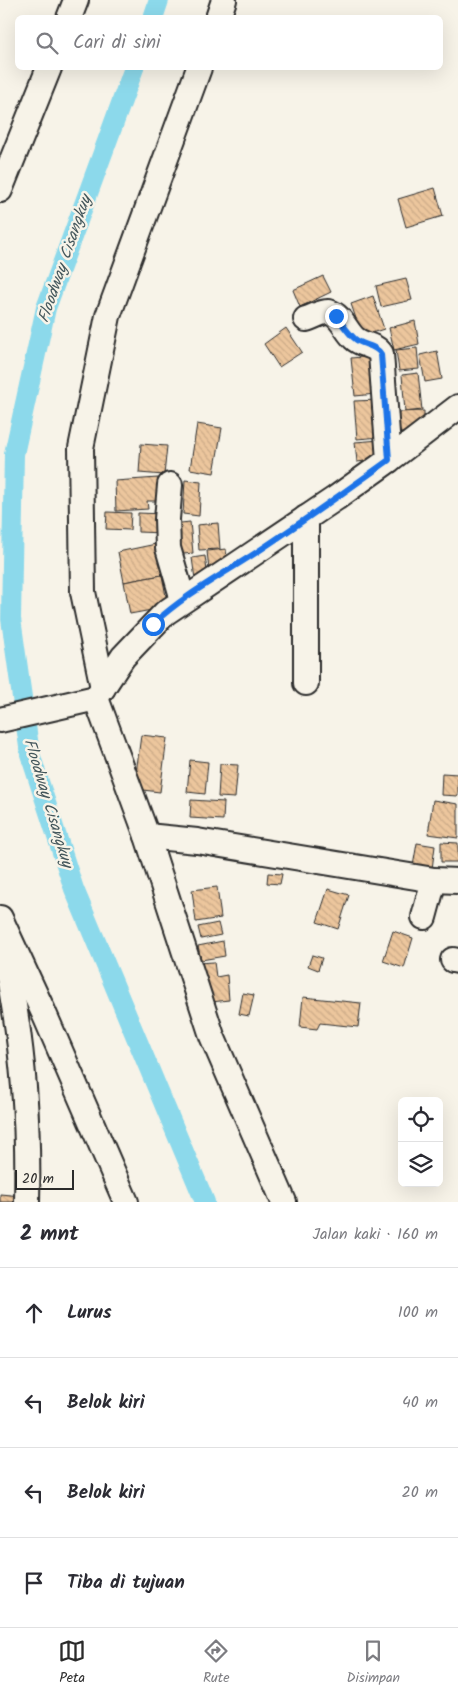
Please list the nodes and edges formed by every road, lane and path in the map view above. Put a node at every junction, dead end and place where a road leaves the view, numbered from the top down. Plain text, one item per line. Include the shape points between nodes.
1 (76, 0) edge
2 (224, 0) edge
3 (70, 15) edge
4 (219, 15) edge
5 (48, 70) edge
6 (199, 70) edge
7 (0, 190) edge
8 (306, 319) dead end
9 (458, 407) edge
10 (389, 460) junction
11 (170, 485) dead end
12 (306, 518) junction
13 (183, 600) junction
14 (306, 683) dead end
15 (94, 696) junction
16 (0, 720) edge
17 (147, 836) junction
18 (434, 880) junction
19 (458, 881) edge
20 (424, 917) dead end
21 (0, 918) edge
22 (2, 950) edge
23 (27, 1202) edge
24 (126, 1202) edge
25 (284, 1202) edge

1 - 3 street
2 - 4 street
5 - 7 street
6 - 15 street via 108,316 81,448 84,592
8 - 10 street via 332,313 353,338 379,350
9 - 10 street
10 - 12 street
11 - 13 street via 168,548
12 - 13 street
12 - 14 street
13 - 15 street via 153,624
15 - 16 street
15 - 17 street
17 - 18 street via 197,841
17 - 25 street via 212,1036
18 - 19 street
18 - 20 street
21 - 24 street
22 - 23 street via 16,1012 25,1103

